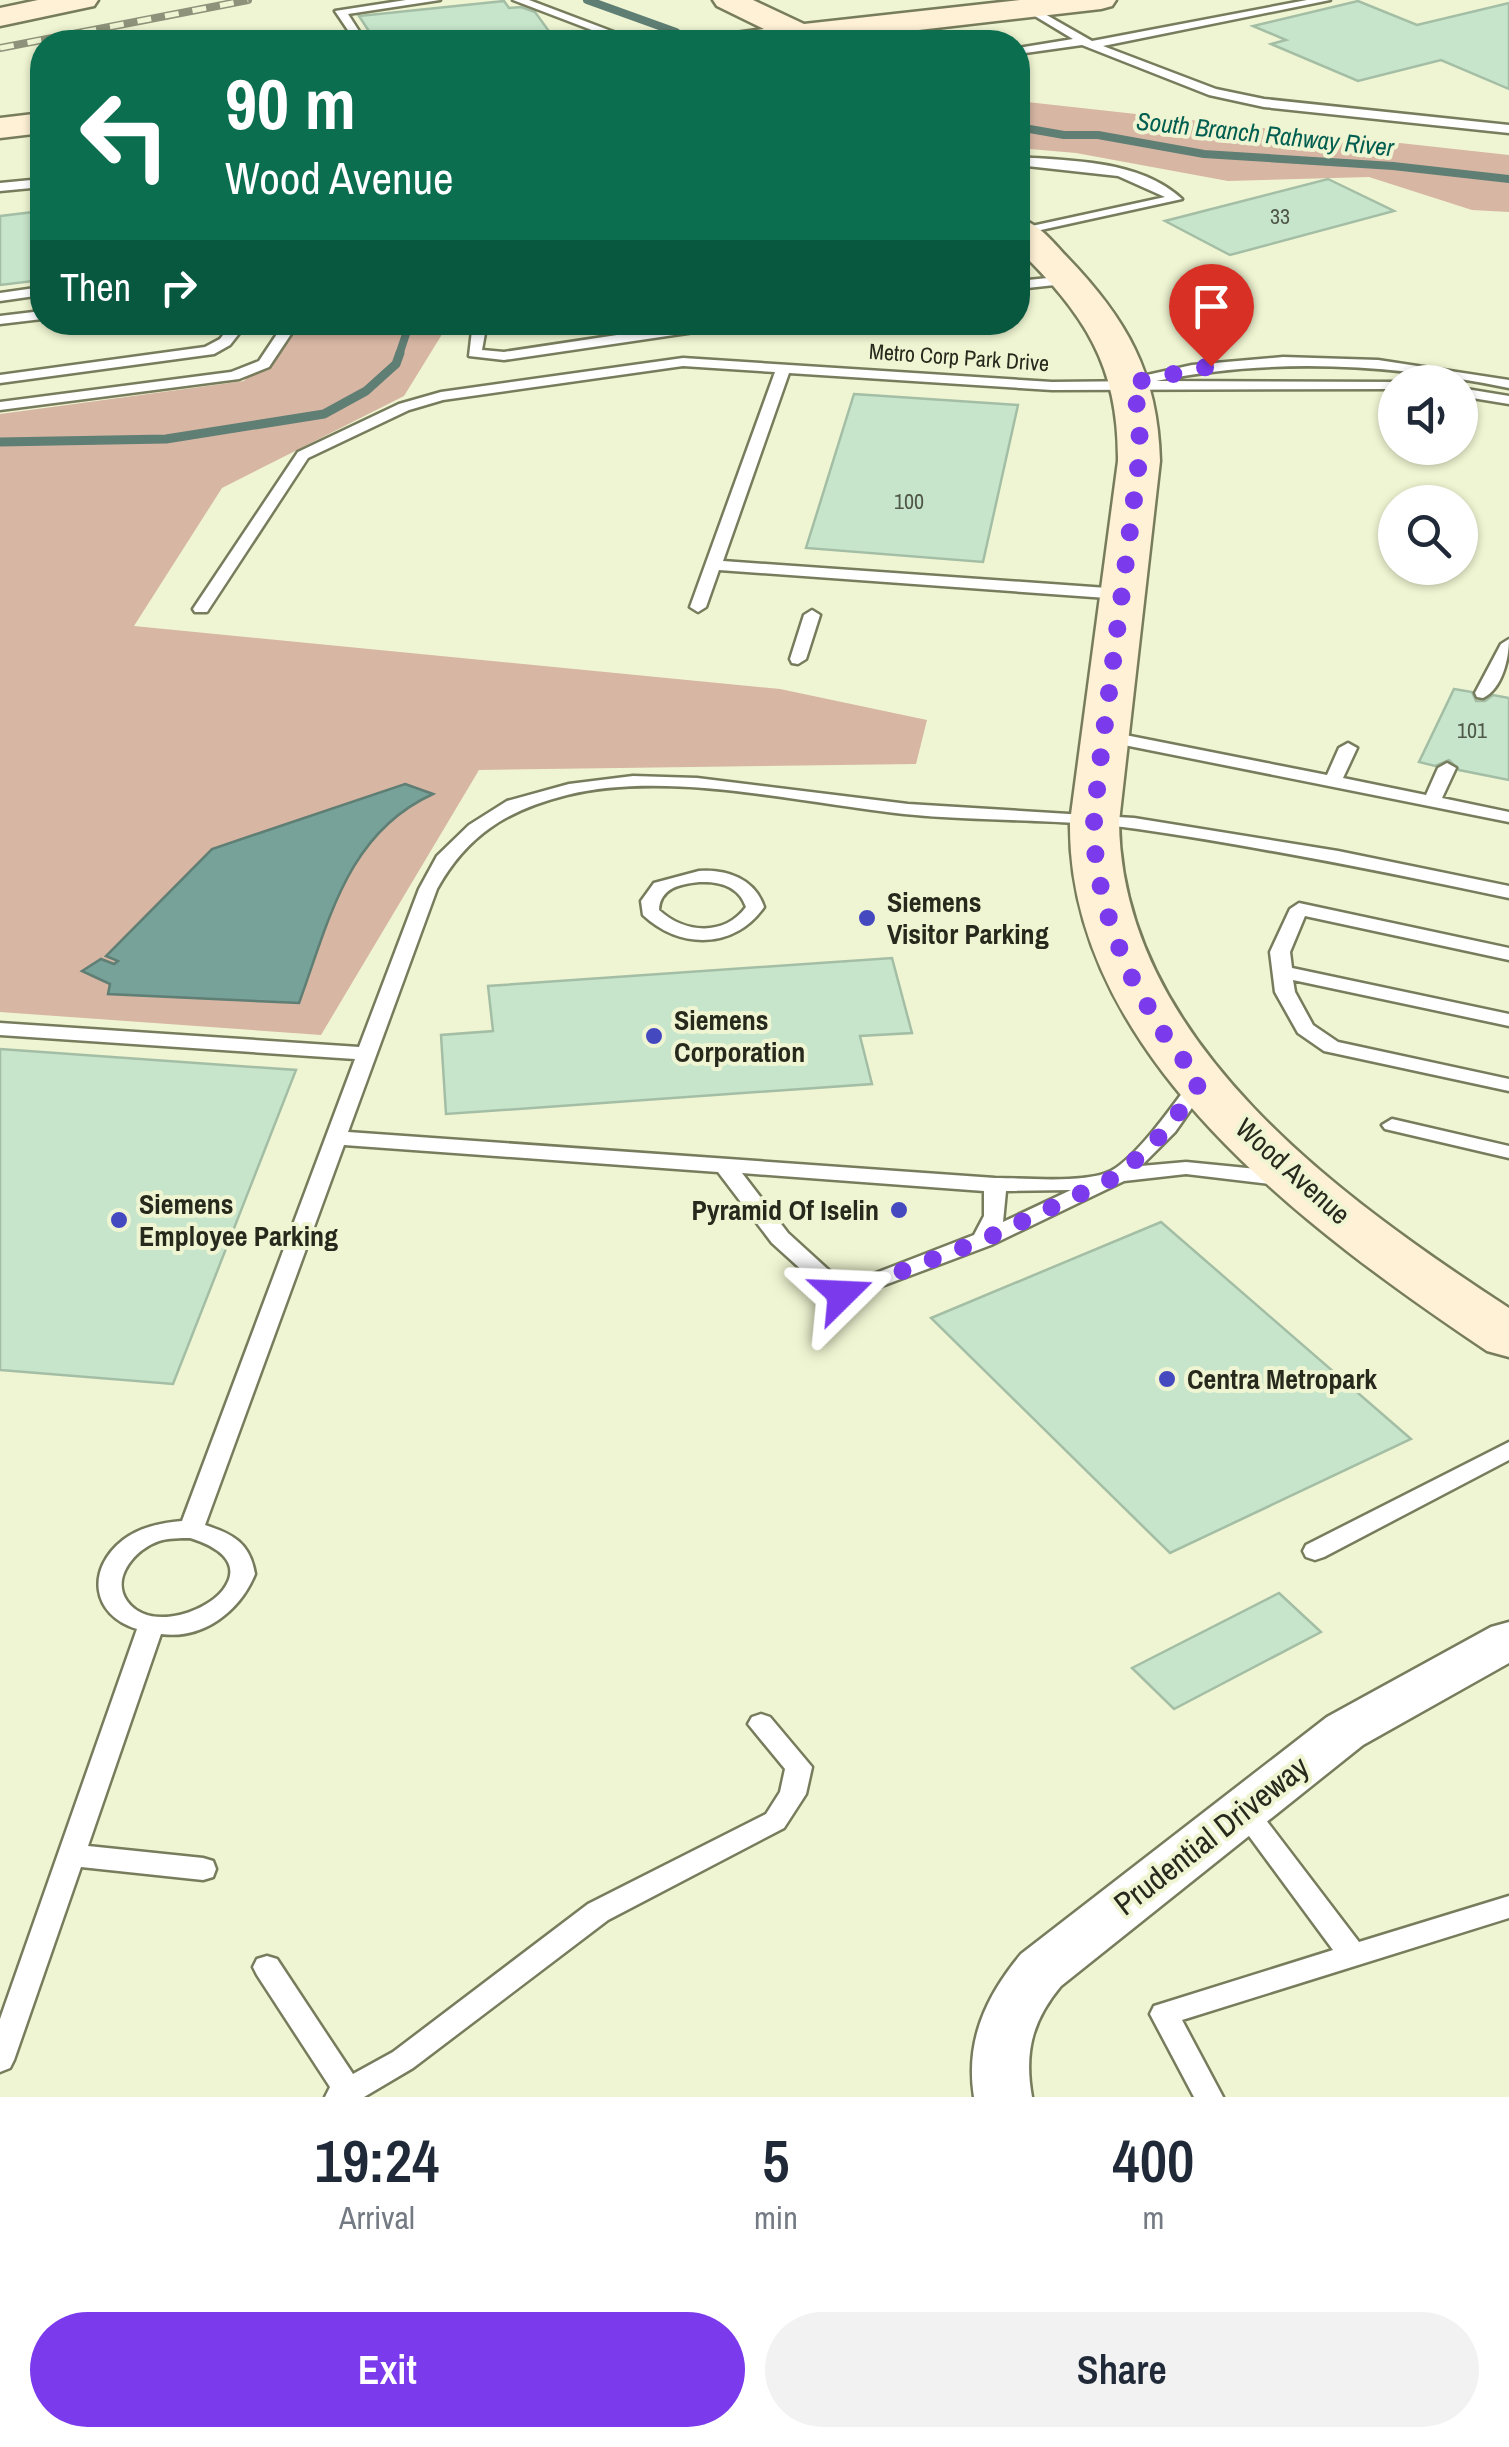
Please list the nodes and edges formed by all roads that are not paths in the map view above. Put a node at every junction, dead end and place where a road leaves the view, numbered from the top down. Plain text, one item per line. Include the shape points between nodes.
1 (83, 0) edge
2 (434, 0) edge
3 (520, 0) edge
4 (728, 0) edge
5 (1100, 0) edge
6 (1324, 0) edge
7 (1029, 8) junction
8 (0, 16) edge
9 (353, 30) edge
10 (601, 30) edge
11 (792, 30) edge
12 (868, 30) edge
13 (1087, 43) junction
14 (1030, 50) edge
15 (30, 124) edge
16 (0, 128) edge
17 (1509, 129) edge
18 (1030, 162) edge
19 (30, 183) edge
20 (0, 187) edge
21 (1030, 229) edge
22 (1030, 242) edge
23 (1068, 280) junction
24 (1030, 283) edge
25 (30, 293) edge
26 (0, 297) edge
27 (30, 316) edge
28 (0, 320) edge
29 (231, 335) edge
30 (283, 335) edge
31 (477, 335) edge
32 (646, 335) edge
33 (1334, 364) junction
34 (784, 368) junction
35 (0, 379) edge
36 (1131, 383) junction
37 (1344, 384) junction
38 (1509, 384) edge
39 (1378, 385) edge
40 (1478, 395) edge
41 (1509, 400) edge
42 (0, 406) edge
43 (714, 565) junction
44 (1122, 594) junction
45 (698, 607) dead end
46 (201, 609) dead end
47 (812, 615) dead end
48 (1509, 644) edge
49 (798, 659) dead end
50 (1483, 694) dead end
51 (1103, 736) junction
52 (1348, 748) dead end
53 (1447, 768) dead end
54 (1333, 782) junction
55 (1432, 802) junction
56 (1509, 817) edge
57 (1094, 820) junction
58 (1509, 892) edge
59 (692, 934) joint
60 (1509, 954) edge
61 (1283, 972) junction
62 (1509, 1020) edge
63 (0, 1029) edge
64 (368, 1054) junction
65 (1200, 1082) junction
66 (1509, 1085) edge
67 (1392, 1125) dead end
68 (337, 1138) junction
69 (1509, 1152) edge
70 (726, 1166) junction
71 (1120, 1175) junction
72 (1299, 1181) junction
73 (995, 1185) junction
74 (983, 1240) junction
75 (1509, 1337) edge
76 (1509, 1450) edge
77 (191, 1529) junction
78 (1315, 1550) dead end
79 (151, 1625) junction
80 (1509, 1640) edge
81 (761, 1724) dead end
82 (1242, 1808) junction
83 (71, 1855) junction
84 (203, 1869) dead end
85 (1509, 1907) edge
86 (1352, 1956) junction
87 (267, 1968) dead end
88 (0, 2060) edge
89 (344, 2094) edge
90 (1003, 2097) edge
91 (1210, 2097) edge

1 - 8 street
2 - 9 lane via 341,12
3 - 10 lane
4 - 11 street
5 - 7 street
6 - 13 lane
7 - 12 street
7 - 13 lane
13 - 14 lane
13 - 17 lane via 1180,81 1264,103
15 - 16 street
18 - 21 lane via 1110,170 1176,198
19 - 20 lane
22 - 23 street, Wood Avenue
23 - 24 lane
23 - 36 street, Wood Avenue via 1110,333
25 - 26 lane
27 - 28 lane
29 - 35 lane via 209,351
30 - 42 lane via 264,364 234,376
31 - 32 lane via 474,352 504,356
33 - 36 lane, Metro Corp Park Drive via 1196,366
33 - 37 lane
33 - 38 lane, Metro Corp Park Drive
34 - 36 lane, Metro Corp Park Drive via 1052,386
34 - 43 lane
34 - 46 lane, Metro Corp Park Drive via 652,365 404,407 297,460
36 - 37 lane, Metro Corp Park Drive
36 - 44 street, Wood Avenue via 1140,447
37 - 39 lane, Metro Corp Park Drive
40 - 41 lane
43 - 44 lane
43 - 45 lane
44 - 51 street, Wood Avenue
47 - 49 lane
48 - 50 lane
51 - 54 lane
51 - 57 street, Wood Avenue
52 - 54 lane
53 - 55 lane
54 - 55 lane
55 - 56 lane
57 - 58 lane via 1338,857
57 - 64 lane via 633,781 514,805 475,829 444,860
57 - 65 street, Wood Avenue via 1098,880 1121,954 1161,1030
59 - 59 lane via 734,928 754,910 752,895 742,885 708,876 657,889 649,903 658,922
60 - 61 lane via 1300,909 1280,952
61 - 62 lane
61 - 66 lane via 1305,1029 1331,1048
63 - 64 lane
64 - 68 lane
65 - 71 lane via 1168,1128
65 - 72 street, Wood Avenue
67 - 69 lane
68 - 70 lane
68 - 77 lane
70 - 73 lane
70 - 74 lane via 780,1238 842,1294
71 - 72 lane via 1186,1168
71 - 73 lane via 1091,1183
71 - 74 lane
72 - 75 street, Wood Avenue
73 - 74 lane via 996,1216
76 - 78 lane
77 - 79 lane via 147,1537 115,1561 108,1577 116,1608
77 - 79 lane via 211,1532 240,1553 242,1584 232,1599 196,1621
79 - 83 lane
80 - 82 street, Prudential Driveway via 1345,1730
81 - 89 lane via 798,1768 775,1821 598,1912 403,2060
82 - 86 lane
82 - 90 street, Prudential Driveway via 1026,1987 999,2042
83 - 84 lane
83 - 88 lane
85 - 86 lane
86 - 91 lane via 1164,2014
87 - 89 lane

